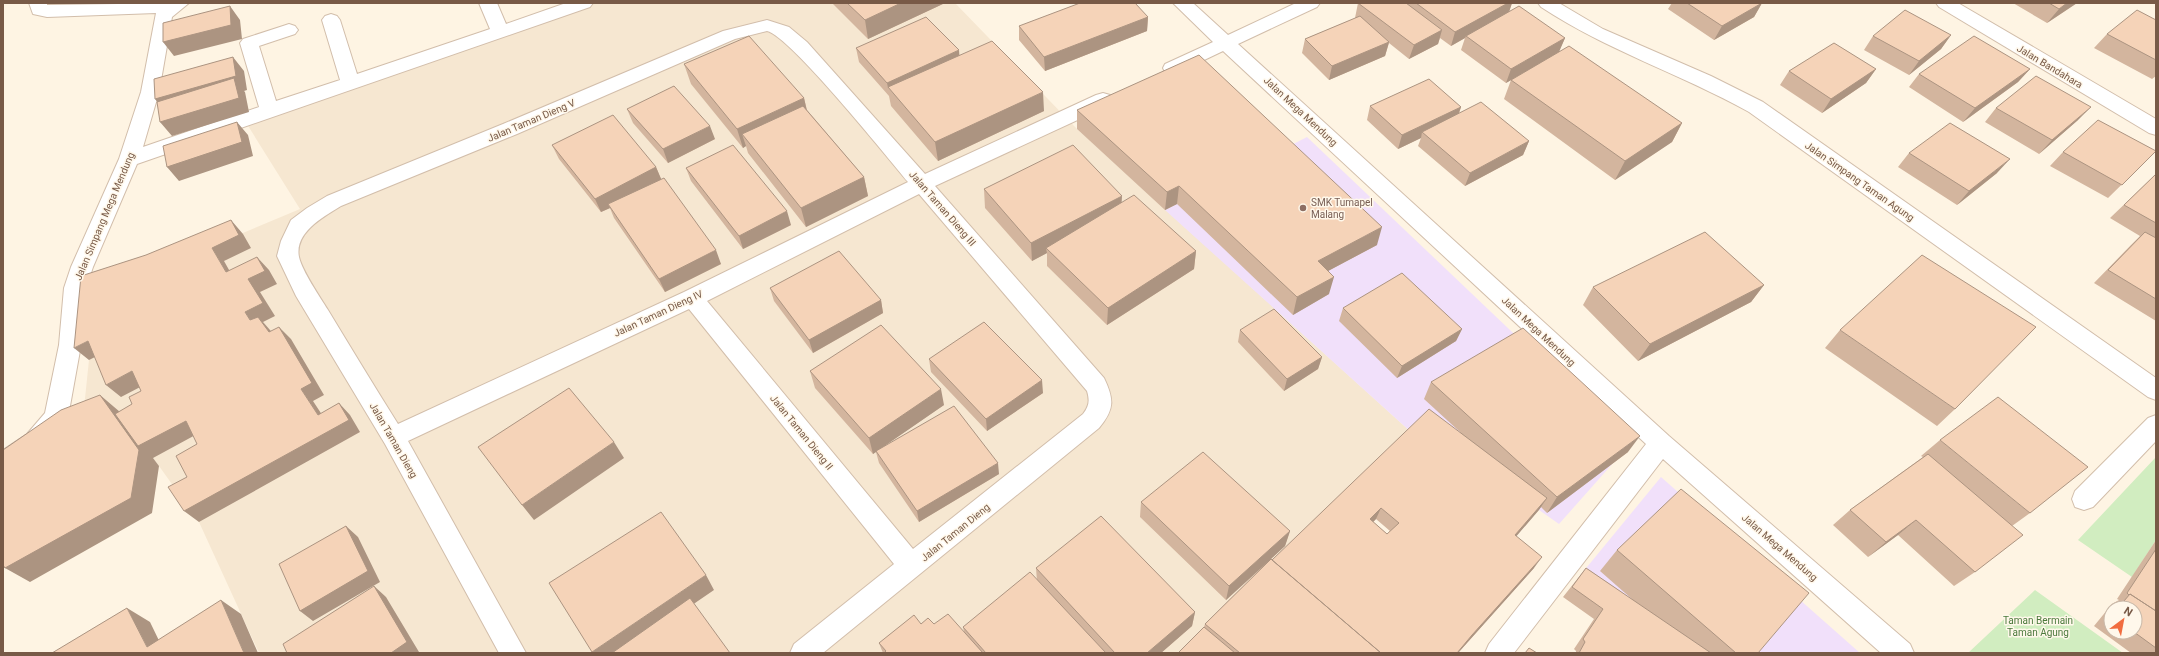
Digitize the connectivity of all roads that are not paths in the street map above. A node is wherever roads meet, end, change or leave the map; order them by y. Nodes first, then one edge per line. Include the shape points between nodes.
1 (38, 3) edge
2 (488, 3) edge
3 (584, 3) edge
4 (1182, 3) edge
5 (1311, 3) edge
6 (1547, 3) edge
7 (1945, 3) edge
8 (176, 5) edge
9 (83, 7) edge
10 (331, 20) dead end
11 (769, 24) joint
12 (290, 30) dead end
13 (500, 32) junction
14 (1227, 42) junction
15 (1155, 76) edge
16 (350, 83) junction
17 (172, 86) edge
18 (150, 92) junction
19 (1119, 92) edge
20 (269, 110) junction
21 (2156, 128) edge
22 (129, 159) junction
23 (922, 184) junction
24 (298, 226) joint
25 (692, 298) junction
26 (2156, 390) edge
27 (1101, 405) joint
28 (2156, 425) edge
29 (393, 437) junction
30 (1661, 443) junction
31 (3, 463) edge
32 (2084, 499) dead end
33 (912, 566) junction
34 (513, 653) edge
35 (803, 653) edge
36 (1498, 653) edge
37 (1901, 653) edge

1 - 9 street via 39,10
2 - 13 street
3 - 13 street
4 - 14 street, Jalan Mega Mendung
5 - 14 street
6 - 26 street, Jalan Simpang Taman Agung via 1564,16 1594,32 1707,81 1756,107
7 - 21 street, Jalan Bandahara
8 - 9 street
8 - 18 street, Jalan Simpang Mega Mendung via 165,12 163,17
10 - 16 street
11 - 23 street, Jalan Taman Dieng III via 782,29 812,58
11 - 24 street, Jalan Taman Dieng V via 754,25 729,35 334,201 314,212
12 - 20 street via 249,43 246,65
13 - 16 street
14 - 15 street
14 - 30 street, Jalan Mega Mendung
16 - 20 street
17 - 18 street
18 - 22 street, Jalan Simpang Mega Mendung
19 - 23 street, Jalan Taman Dieng IV
20 - 22 street
22 - 31 street, Jalan Simpang Mega Mendung via 75,288 70,345 56,417 35,441
23 - 25 street, Jalan Taman Dieng IV
23 - 27 street, Jalan Taman Dieng III via 1096,385 1101,394
24 - 29 street, Jalan Taman Dieng via 288,256 304,290
25 - 29 street, Jalan Taman Dieng IV
25 - 33 street, Jalan Taman Dieng II
27 - 33 street, Jalan Taman Dieng via 1099,412 1091,421
28 - 32 street
29 - 34 street, Jalan Taman Dieng
30 - 36 street
30 - 37 street, Jalan Mega Mendung
33 - 35 street, Jalan Taman Dieng

